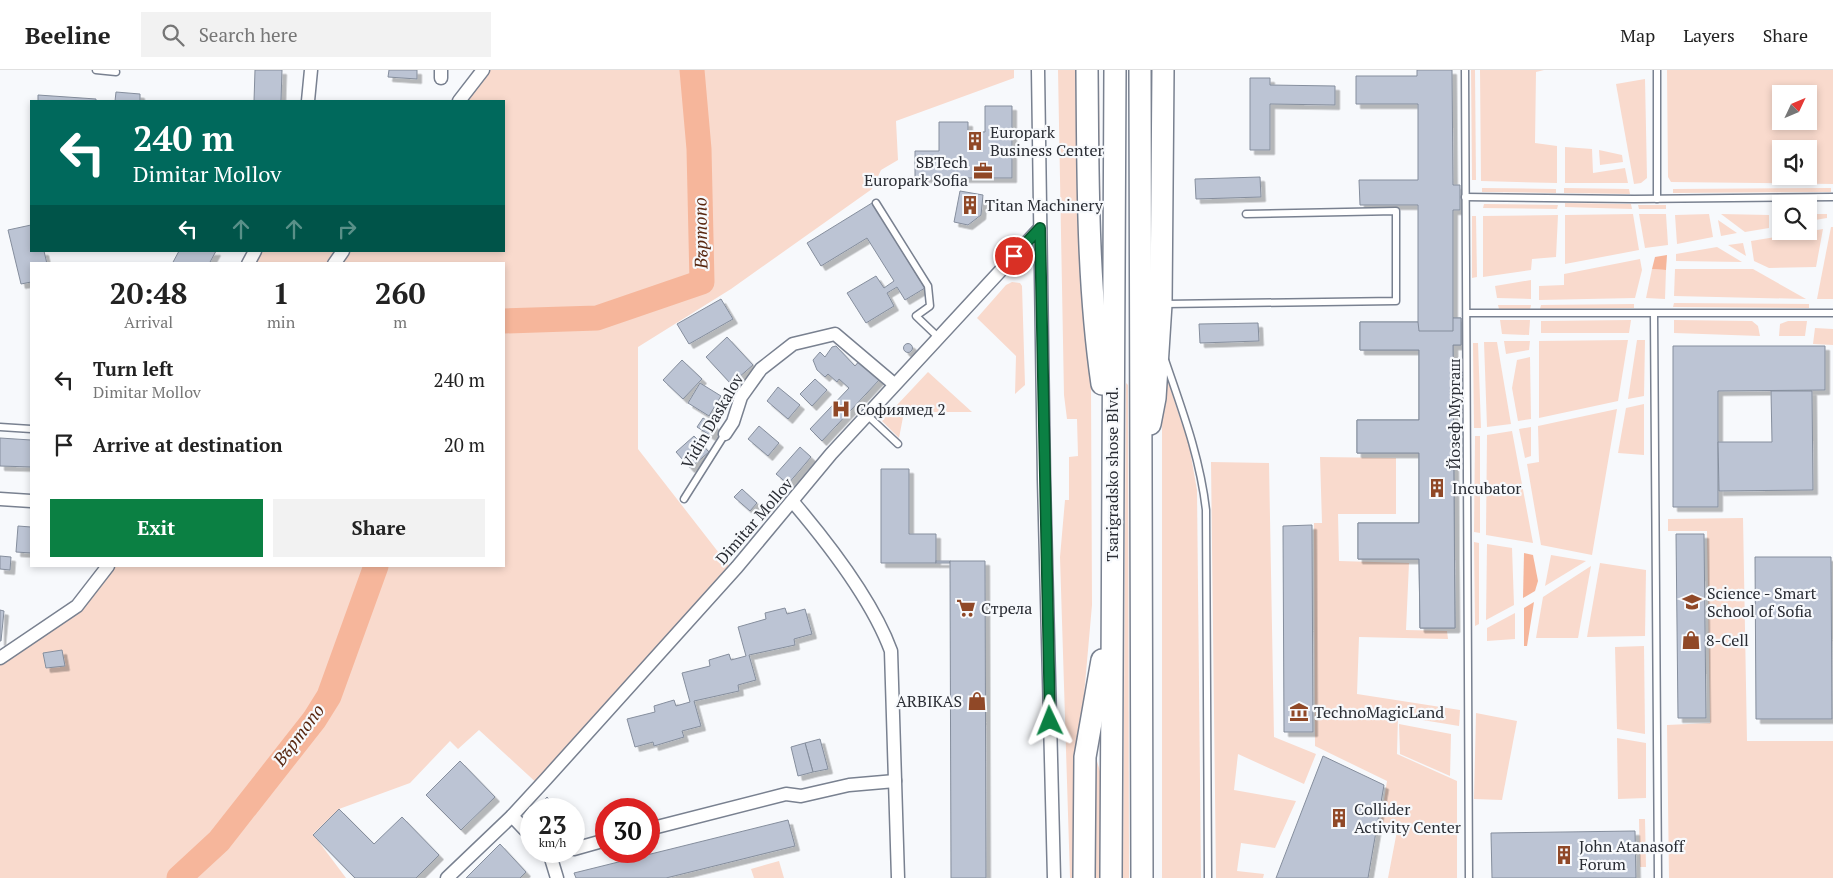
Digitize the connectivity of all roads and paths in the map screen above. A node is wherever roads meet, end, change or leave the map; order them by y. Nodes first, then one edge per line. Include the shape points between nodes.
1 (96, 70) edge
2 (311, 70) edge
3 (483, 70) edge
4 (1038, 70) edge
5 (1087, 70) edge
6 (1115, 70) edge
7 (1140, 70) edge
8 (1163, 70) edge
9 (1465, 70) edge
10 (1658, 70) edge
11 (116, 72) dead end
12 (308, 100) edge
13 (460, 100) edge
14 (1465, 197) junction
15 (1833, 197) edge
16 (1657, 199) junction
17 (876, 203) dead end
18 (1246, 214) dead end
19 (1040, 228) junction
20 (343, 252) edge
21 (336, 262) edge
22 (1161, 304) junction
23 (1467, 313) junction
24 (1654, 314) junction
25 (1833, 314) edge
26 (938, 337) junction
27 (1158, 339) junction
28 (894, 384) junction
29 (867, 415) junction
30 (0, 427) edge
31 (30, 429) edge
32 (725, 434) joint
33 (898, 444) dead end
34 (1112, 453) junction
35 (1140, 468) junction
36 (0, 499) edge
37 (684, 499) dead end
38 (30, 501) edge
39 (793, 502) junction
40 (107, 567) edge
41 (1112, 601) junction
42 (0, 658) edge
43 (895, 781) junction
44 (512, 816) junction
45 (520, 824) edge
46 (660, 826) edge
47 (552, 863) edge
48 (447, 878) edge
49 (557, 878) edge
50 (898, 878) edge
51 (1054, 878) edge
52 (1084, 878) edge
53 (1111, 878) edge
54 (1142, 878) edge
55 (1208, 878) edge
56 (1469, 878) edge
57 (1658, 878) edge

1 - 11 lane
2 - 12 street
3 - 13 street
4 - 19 street
5 - 34 highway via 1089,213 1096,340
6 - 34 highway, Tsarigradsko shose Blvd.
7 - 35 highway, Tsarigradsko shose Blvd.
8 - 22 highway
9 - 14 lane, Йозеф Мургаш
10 - 16 lane
14 - 16 lane
14 - 23 lane, Йозеф Мургаш
15 - 16 lane
17 - 26 lane via 928,286 930,306 916,316
18 - 22 lane via 1396,211 1396,301
19 - 26 street, Dimitar Mollov
19 - 51 street
20 - 21 street
22 - 27 highway
23 - 24 lane
23 - 56 lane, Йозеф Мургаш
24 - 25 lane
24 - 57 lane
26 - 28 street, Dimitar Mollov
27 - 35 highway via 1155,398
27 - 55 lane via 1200,467 1206,510
28 - 29 street, Dimitar Mollov
28 - 32 street, Vidin Daskalov via 836,334 792,344 761,369 741,397 733,422
29 - 33 lane
29 - 39 street, Dimitar Mollov
30 - 31 lane
32 - 37 lane, Vidin Daskalov
34 - 41 highway, Tsarigradsko shose Blvd.
35 - 54 highway, Tsarigradsko shose Blvd.
36 - 38 street
39 - 43 street via 821,535 883,628 891,651
39 - 44 street, Dimitar Mollov
40 - 42 street via 77,606
41 - 52 highway via 1085,757
41 - 53 highway, Tsarigradsko shose Blvd.
43 - 46 street via 850,784 801,796 786,794
43 - 50 street
44 - 45 street
44 - 48 street, Dimitar Mollov
47 - 49 street

